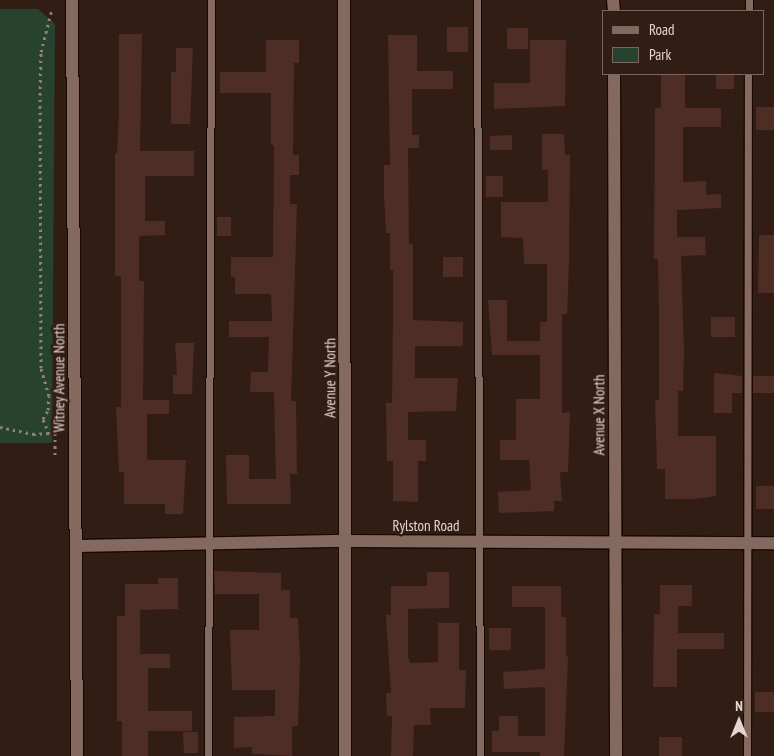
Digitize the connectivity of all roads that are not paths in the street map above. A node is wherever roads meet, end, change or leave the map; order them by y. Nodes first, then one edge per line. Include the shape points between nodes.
1 (72, 0) edge
2 (211, 0) edge
3 (344, 0) edge
4 (477, 0) edge
5 (614, 75) edge
6 (748, 75) edge
7 (346, 542) junction
8 (481, 542) junction
9 (616, 542) junction
10 (208, 543) junction
11 (749, 543) junction
12 (774, 543) edge
13 (77, 546) junction
14 (77, 756) edge
15 (208, 756) edge
16 (345, 756) edge
17 (480, 756) edge
18 (616, 756) edge
19 (747, 756) edge

1 - 13 street, Witney Avenue North
2 - 10 lane
3 - 7 street, Avenue Y North
4 - 8 lane
5 - 9 street, Avenue X North
6 - 11 lane
7 - 8 street, Rylston Road
7 - 10 street, Rylston Road
7 - 16 street, Avenue Y North
8 - 9 street, Rylston Road
8 - 17 lane
9 - 11 street, Rylston Road
9 - 18 street, Avenue X North
10 - 13 street, Rylston Road
10 - 15 lane
11 - 12 street, Rylston Road
11 - 19 lane
13 - 14 street, Witney Avenue North

